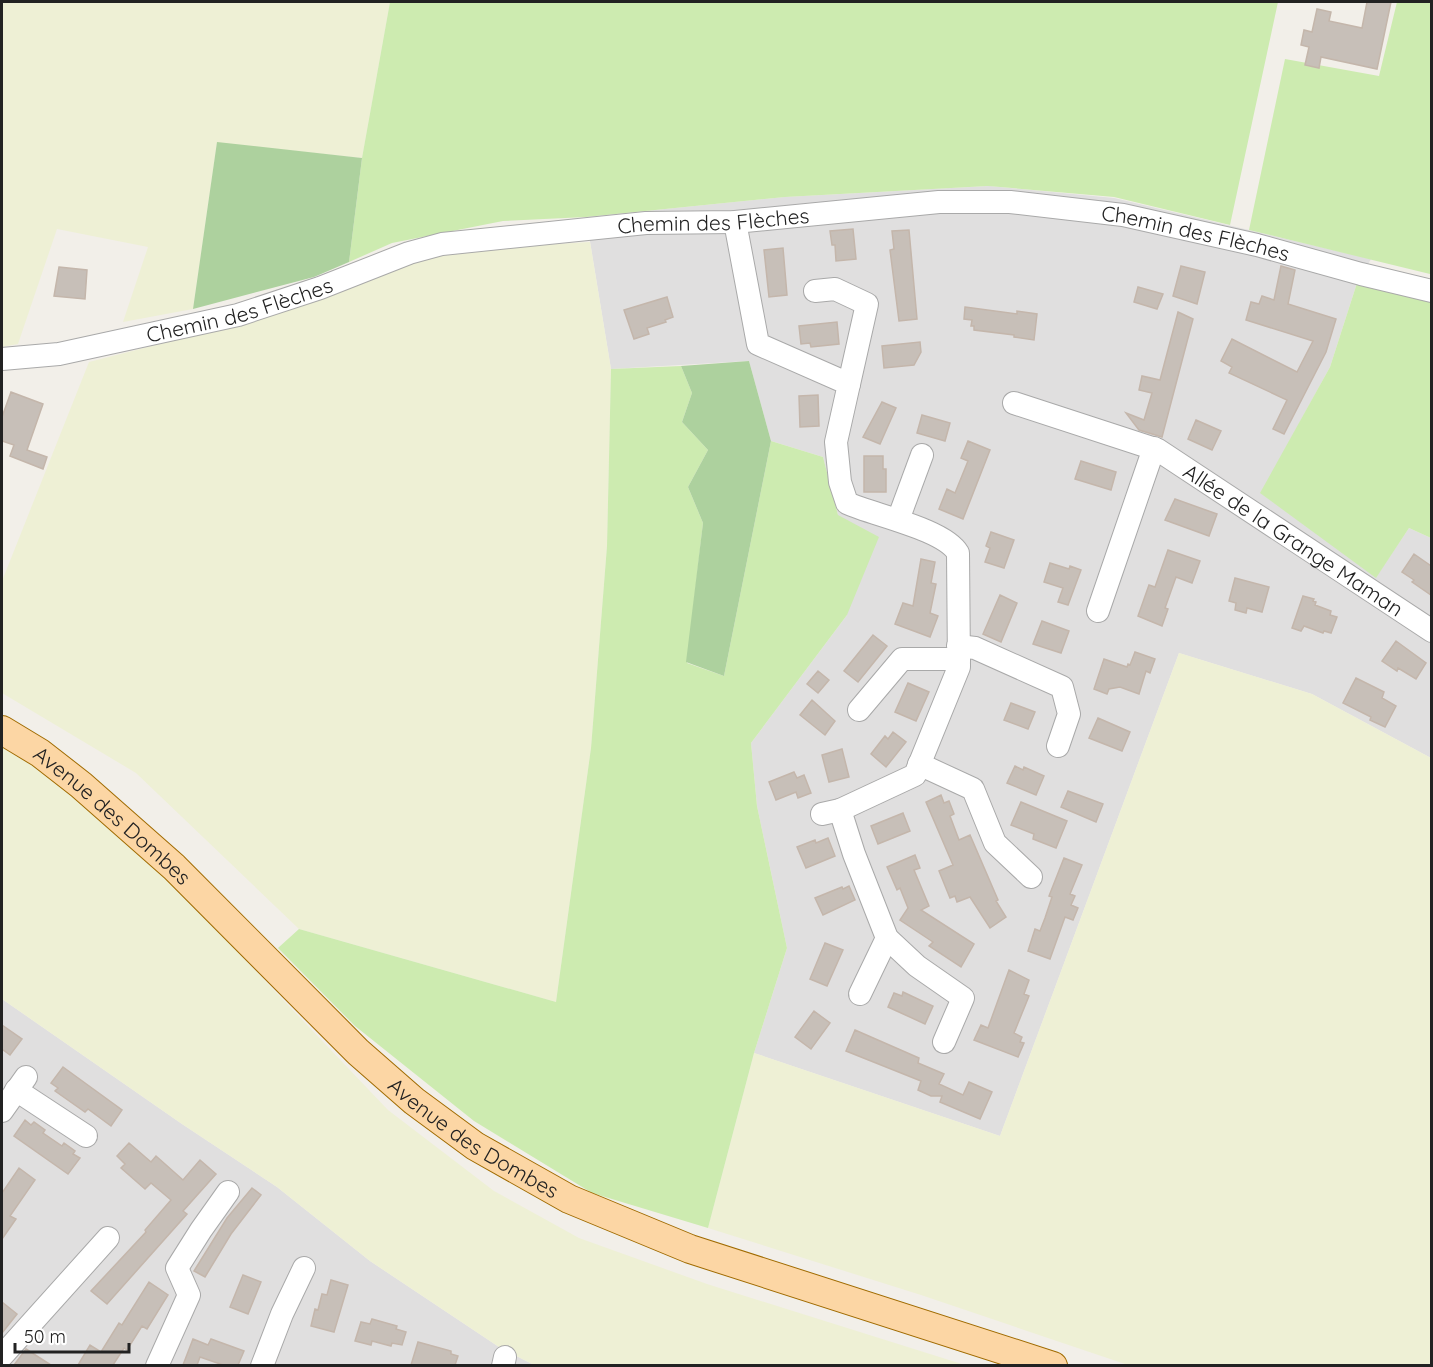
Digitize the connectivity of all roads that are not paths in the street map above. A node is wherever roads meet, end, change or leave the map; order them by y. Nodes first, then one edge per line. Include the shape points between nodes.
1 (735, 222) junction
2 (815, 291) dead end
3 (1431, 291) edge
4 (2, 359) edge
5 (849, 384) junction
6 (1014, 403) dead end
7 (1154, 448) junction
8 (922, 455) dead end
9 (898, 520) junction
10 (1098, 611) dead end
11 (1431, 631) edge
12 (958, 652) junction
13 (859, 710) dead end
14 (2, 730) edge
15 (1058, 746) dead end
16 (919, 764) junction
17 (1031, 877) dead end
18 (887, 938) junction
19 (860, 994) dead end
20 (944, 1042) dead end
21 (2, 1111) edge
22 (86, 1136) dead end
23 (228, 1192) dead end
24 (108, 1238) dead end
25 (304, 1268) dead end
26 (2, 1356) edge
27 (157, 1365) edge
28 (262, 1365) edge
29 (1053, 1365) edge

1 - 3 street, Chemin des Flèches via 939,202 1010,202 1123,215
1 - 4 street, Chemin des Flèches via 646,223 442,244 238,315 59,354
1 - 5 street via 758,344
2 - 5 street via 835,289 867,304
5 - 9 street via 836,442 840,482 847,502
6 - 7 street, Allée de la Grange Maman
7 - 10 street
7 - 11 street, Allée de la Grange Maman
8 - 9 street
9 - 12 street via 949,542 958,553
12 - 13 street via 902,659
12 - 15 street via 975,648 1062,687 1069,714
12 - 16 street via 959,667
14 - 29 main road, Avenue des Dombes via 40,753 98,800 174,867 358,1052 414,1101 475,1146 568,1199 690,1249
16 - 17 street via 973,789 995,843
16 - 18 street via 915,775 831,812 854,854
18 - 19 street
18 - 20 street via 917,966 963,998
21 - 22 street via 21,1083
23 - 27 street via 177,1268 189,1295
24 - 26 street
25 - 28 street

